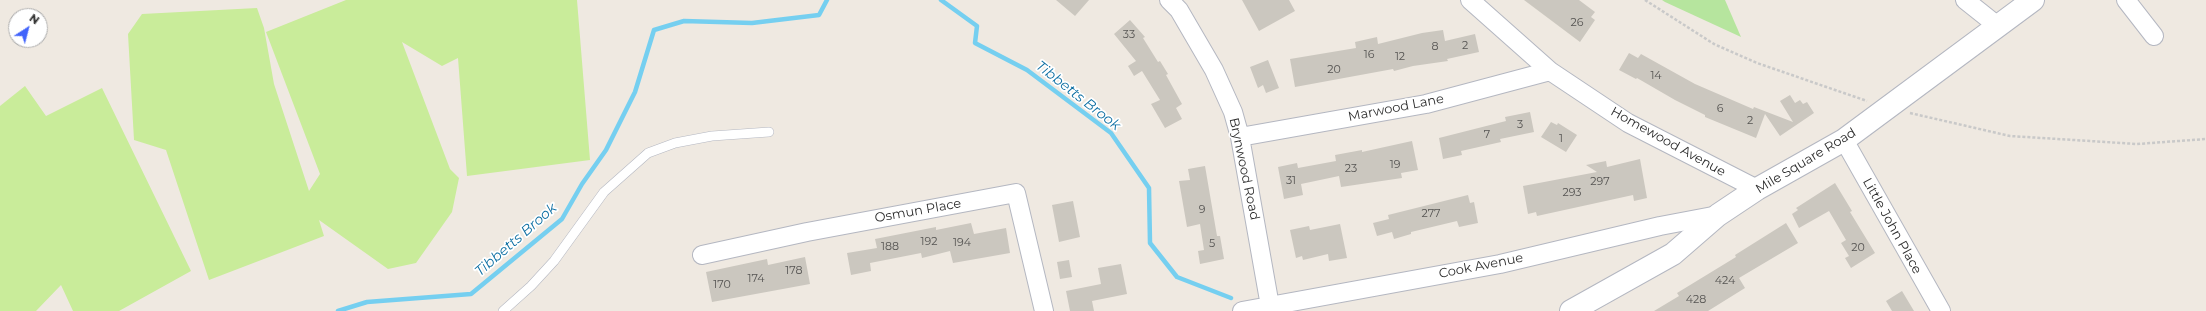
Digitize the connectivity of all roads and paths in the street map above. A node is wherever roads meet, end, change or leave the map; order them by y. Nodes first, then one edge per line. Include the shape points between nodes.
1 (1169, 0) edge
2 (1470, 0) edge
3 (1965, 0) edge
4 (2033, 0) edge
5 (2126, 0) edge
6 (1998, 27) junction
7 (2154, 36) dead end
8 (1550, 71) junction
9 (769, 132) dead end
10 (1240, 137) junction
11 (1844, 140) junction
12 (1757, 189) junction
13 (1718, 215) junction
14 (702, 255) dead end
15 (1270, 306) junction
16 (503, 311) edge
17 (1044, 311) edge
18 (1242, 311) edge
19 (1571, 311) edge
20 (1941, 311) edge

1 - 10 street, Brynwood Road via 1179,10 1214,70 1233,112
2 - 8 street, Homewood Avenue
3 - 6 street
4 - 6 street, Mile Square Road
5 - 7 street
6 - 11 street, Mile Square Road
8 - 10 street, Marwood Lane via 1426,104
8 - 12 street, Homewood Avenue via 1628,123
9 - 16 lane via 712,136 675,143 648,152 604,192 554,261
10 - 15 street, Brynwood Road
11 - 12 street, Mile Square Road
11 - 20 street, Little John Place
12 - 13 street, Mile Square Road
13 - 15 street, Cook Avenue via 1500,264
13 - 19 street, Mile Square Road via 1673,254
14 - 17 street, Osmun Place via 807,232 1016,193
15 - 18 street, Cook Avenue

